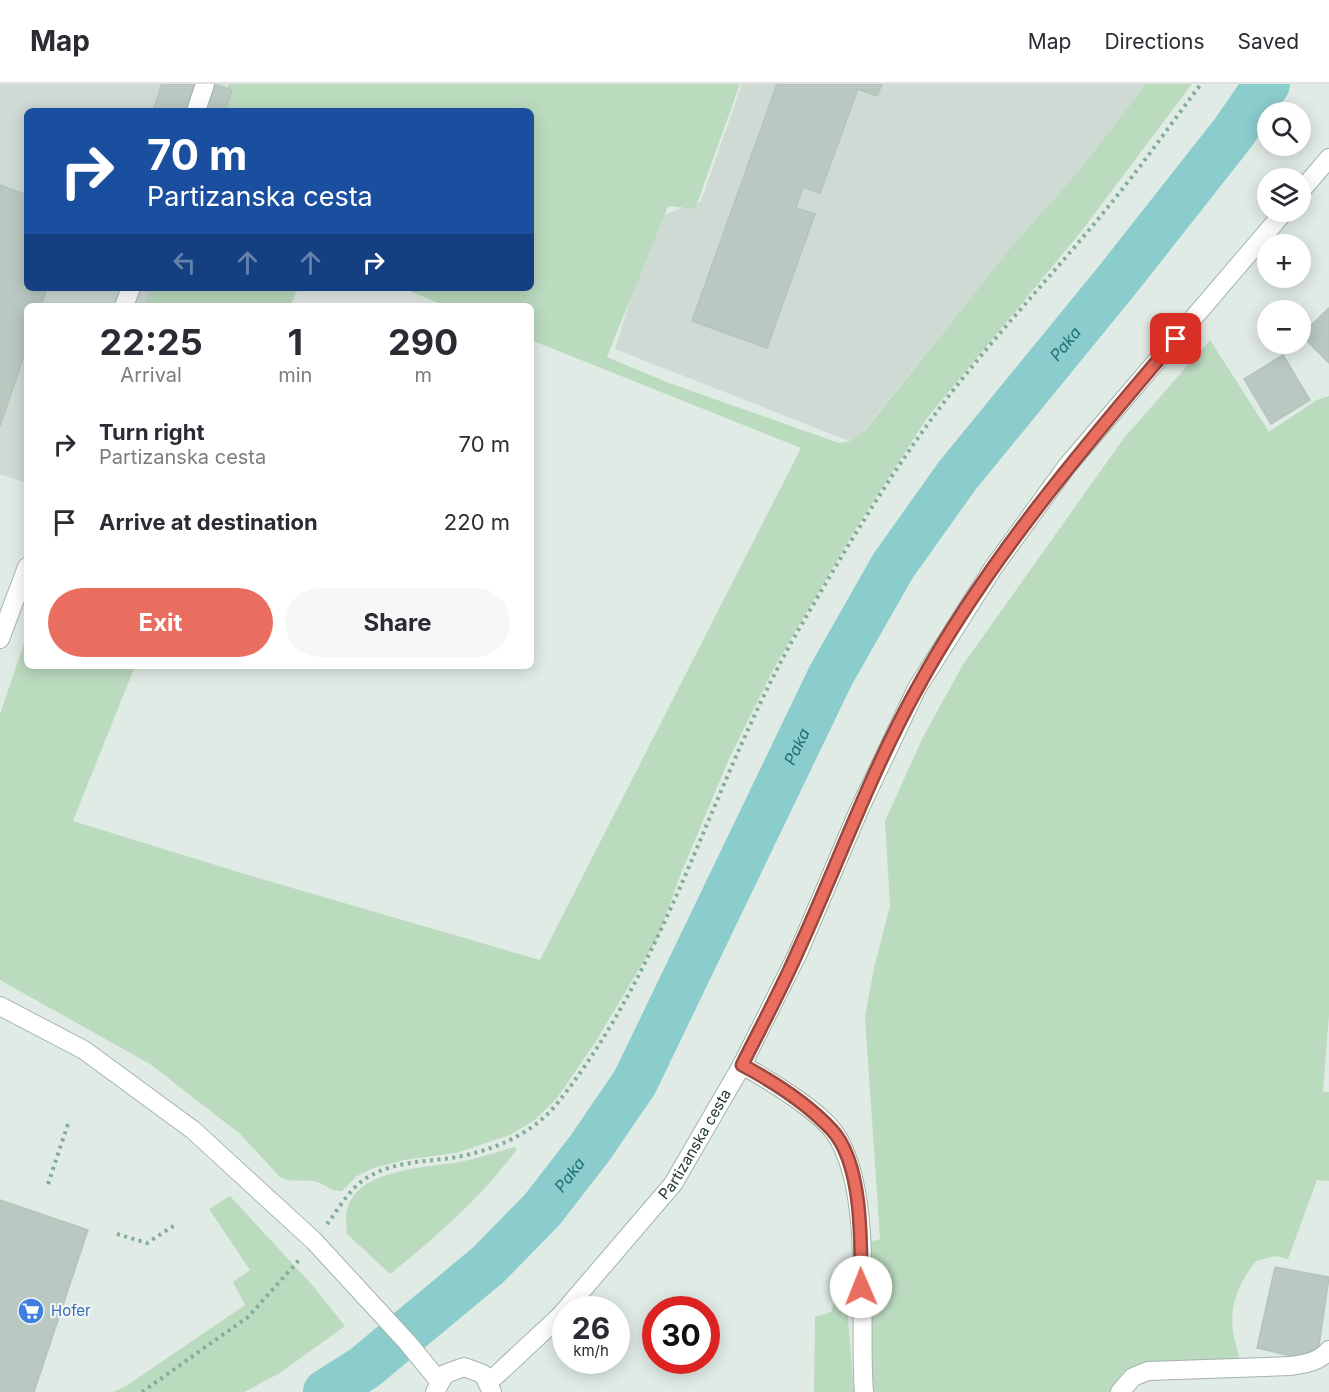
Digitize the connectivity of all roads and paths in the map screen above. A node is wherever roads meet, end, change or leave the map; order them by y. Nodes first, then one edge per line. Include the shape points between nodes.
1 (205, 84) edge
2 (1202, 84) edge
3 (197, 108) edge
4 (1329, 158) edge
5 (1311, 179) edge
6 (1275, 222) edge
7 (24, 575) edge
8 (0, 639) edge
9 (0, 1006) edge
10 (742, 1065) junction
11 (69, 1121) dead end
12 (48, 1184) dead end
13 (339, 1209) dead end
14 (175, 1225) dead end
15 (117, 1234) dead end
16 (299, 1260) dead end
17 (1329, 1350) edge
18 (437, 1387) edge
19 (491, 1387) edge
20 (142, 1392) edge
21 (864, 1392) edge
22 (1120, 1392) edge

1 - 3 main road
2 - 13 path via 1117,197 947,398 868,514 798,631 764,697 672,908 630,991 558,1103 528,1131 493,1147 378,1172 354,1187
4 - 5 main road
6 - 10 main road, Partizanska cesta via 1067,466 987,578 917,688 798,953
7 - 8 main road
9 - 18 main road via 84,1050 193,1130 314,1241 418,1355
10 - 19 main road, Partizanska cesta via 673,1184 560,1316
10 - 21 main road via 776,1083 833,1131 851,1166 861,1263
11 - 12 path
14 - 15 path via 147,1243
16 - 20 path via 248,1317
17 - 22 main road via 1310,1363 1290,1366 1148,1371 1133,1377
18 - 19 main road via 454,1369 464,1367 483,1374

